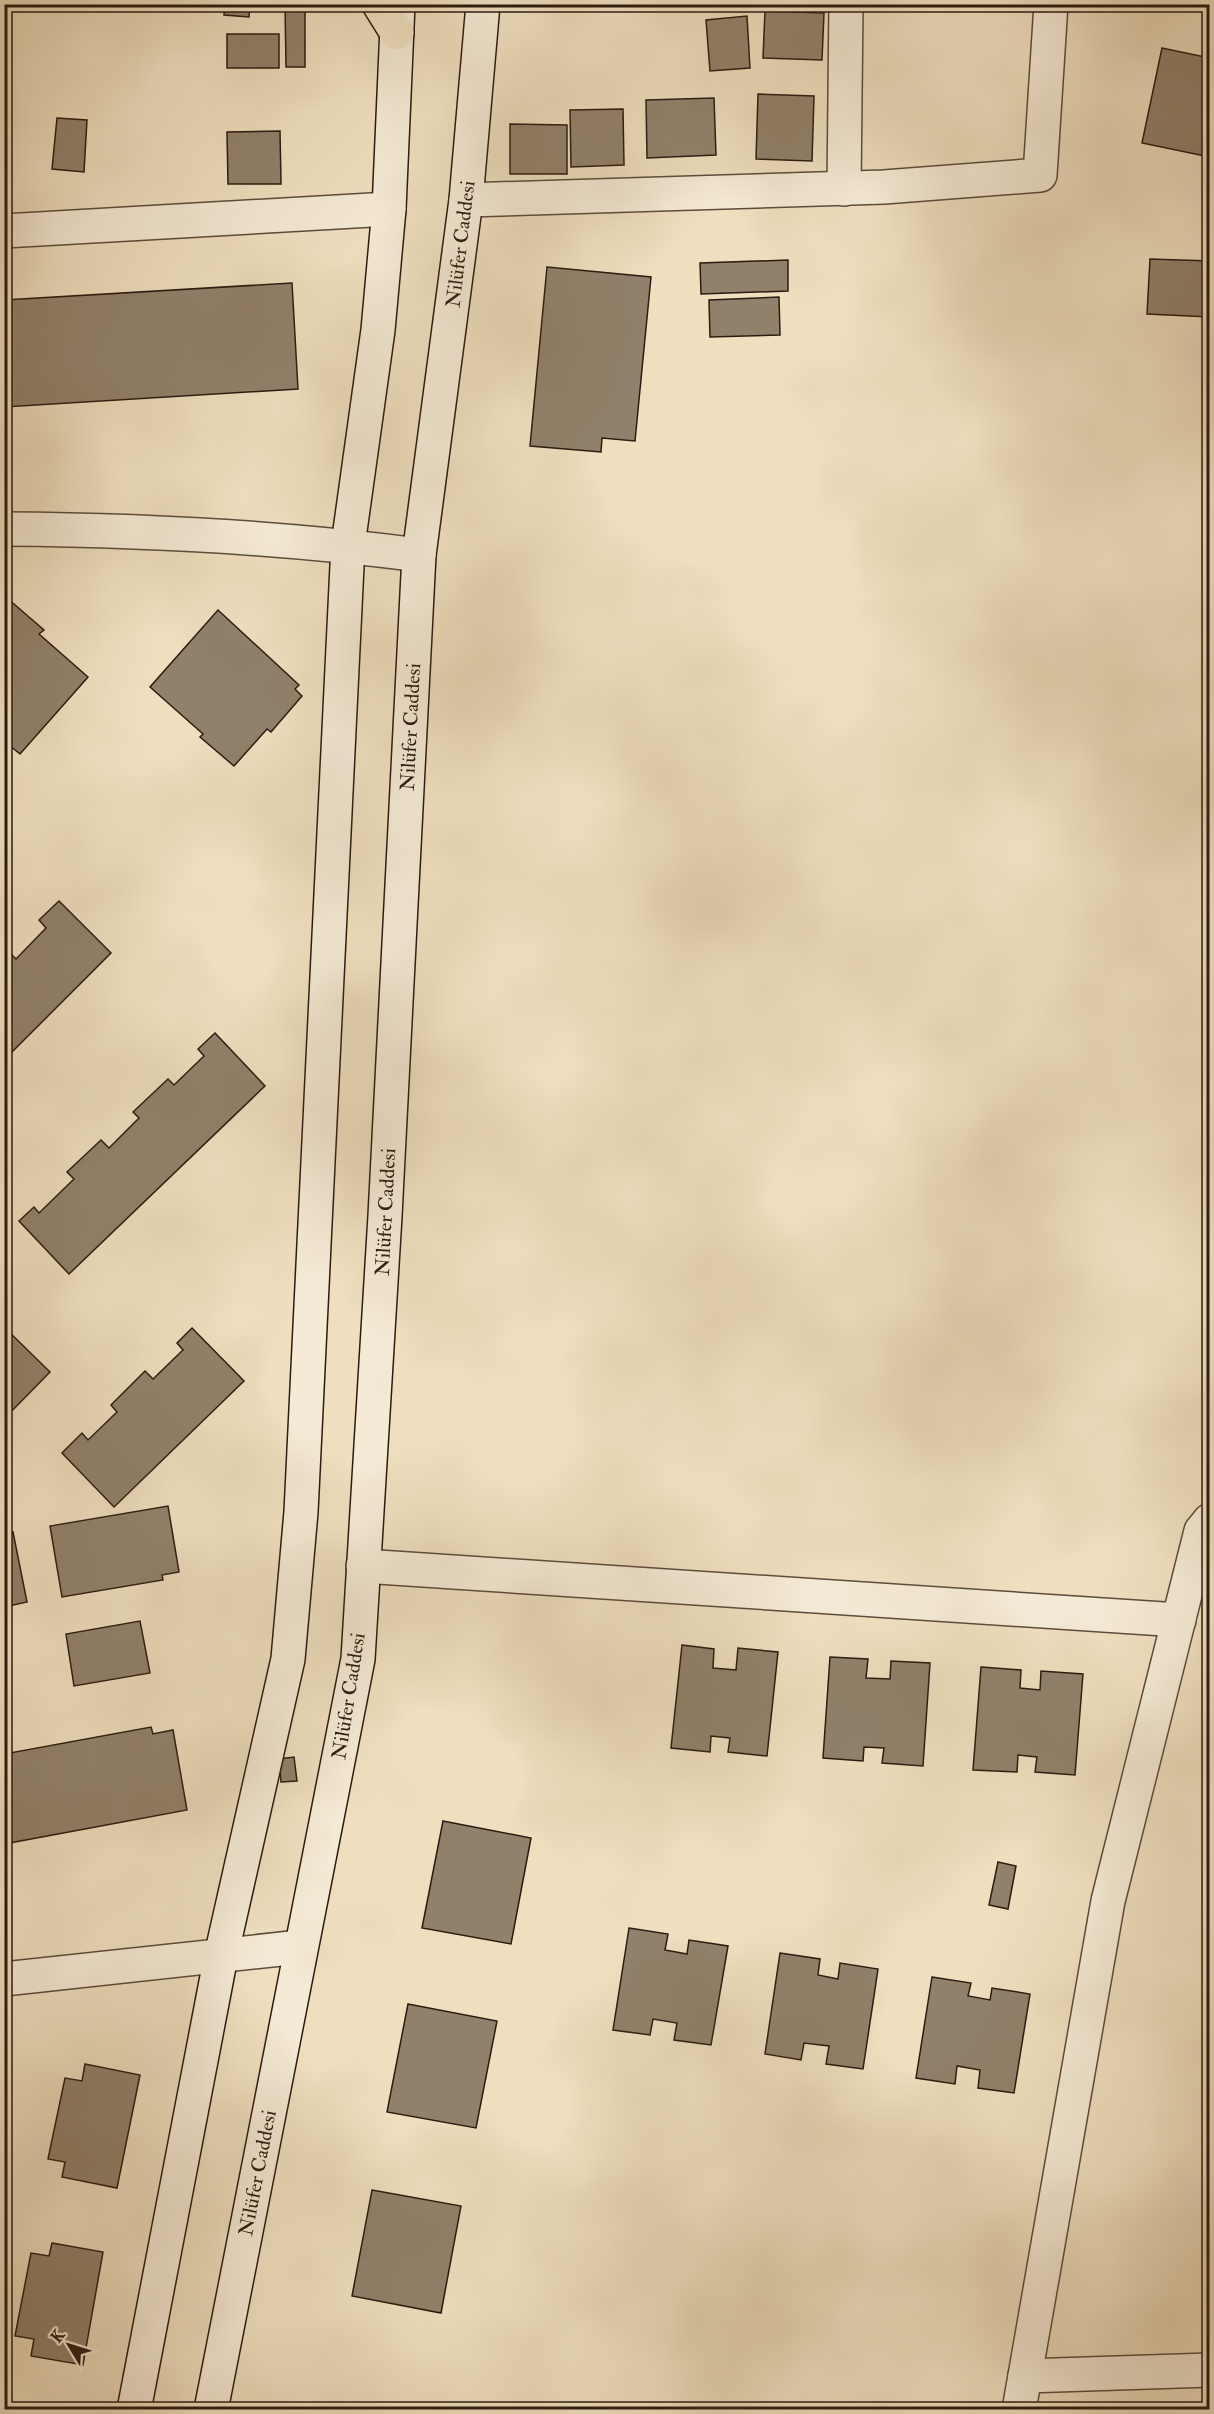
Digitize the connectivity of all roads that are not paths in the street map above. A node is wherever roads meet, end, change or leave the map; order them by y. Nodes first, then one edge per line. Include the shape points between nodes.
1 (379, 4) edge
2 (503, 4) edge
3 (846, 4) edge
4 (1051, 4) edge
5 (398, 19) edge
6 (481, 19) edge
7 (843, 189) junction
8 (466, 200) junction
9 (389, 209) junction
10 (4, 231) edge
11 (4, 529) edge
12 (348, 546) junction
13 (419, 555) junction
14 (1209, 1520) edge
15 (363, 1566) junction
16 (1179, 1620) junction
17 (300, 1947) junction
18 (221, 1956) junction
19 (4, 1979) edge
20 (1209, 2370) edge
21 (1025, 2376) junction
22 (134, 2409) edge
23 (211, 2409) edge
24 (1019, 2409) edge

1 - 5 main road
2 - 6 street
3 - 7 street
4 - 7 street via 1040,176
5 - 9 street
6 - 8 street, Nilüfer Caddesi
7 - 8 street
8 - 13 street, Nilüfer Caddesi
9 - 10 street
9 - 12 street via 378,330
11 - 12 street via 123,530
12 - 13 street
12 - 18 street via 301,1512 288,1659
13 - 15 street, Nilüfer Caddesi
14 - 16 street via 1201,1531
15 - 16 street
15 - 17 street, Nilüfer Caddesi via 358,1659
16 - 21 street via 1108,1901
17 - 18 street
17 - 23 street, Nilüfer Caddesi
18 - 19 street
18 - 22 street
20 - 21 street
21 - 24 street

